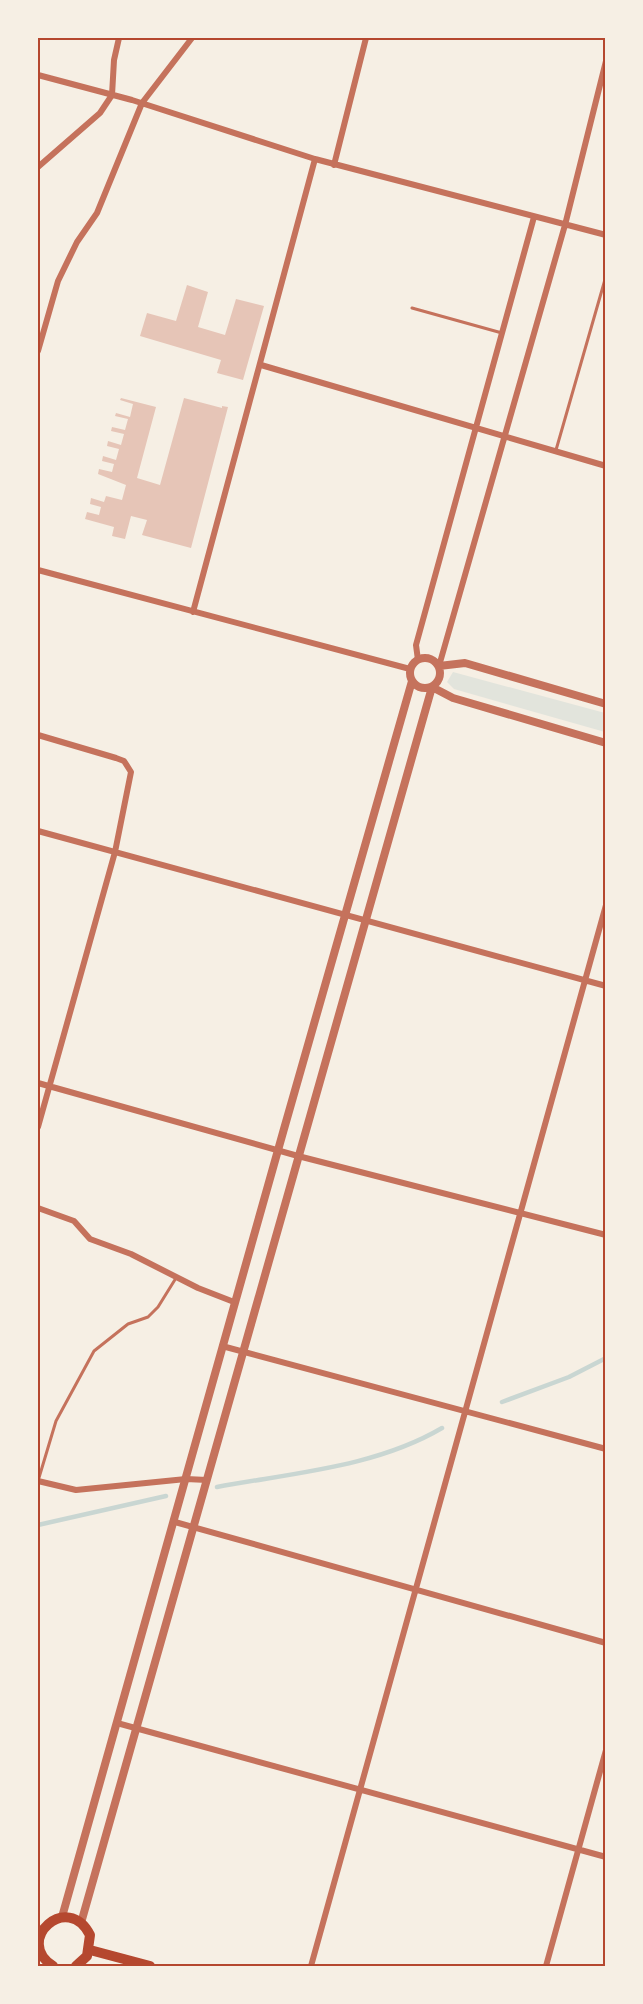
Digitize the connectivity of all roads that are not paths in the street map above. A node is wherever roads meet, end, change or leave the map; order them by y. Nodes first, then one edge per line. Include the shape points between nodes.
1 (120, 38) edge
2 (192, 38) edge
3 (366, 38) edge
4 (606, 61) edge
5 (38, 75) edge
6 (112, 95) junction
7 (142, 103) junction
8 (315, 159) junction
9 (334, 165) junction
10 (38, 167) edge
11 (534, 216) junction
12 (565, 225) junction
13 (606, 235) edge
14 (606, 276) edge
15 (412, 308) dead end
16 (502, 333) junction
17 (38, 351) edge
18 (261, 365) junction
19 (476, 428) junction
20 (503, 436) junction
21 (556, 451) junction
22 (606, 466) edge
23 (38, 570) edge
24 (193, 612) junction
25 (418, 660) junction
26 (439, 666) junction
27 (410, 669) junction
28 (412, 681) junction
29 (432, 687) junction
30 (606, 704) edge
31 (38, 735) edge
32 (606, 743) edge
33 (38, 831) edge
34 (115, 852) junction
35 (606, 905) edge
36 (343, 916) junction
37 (366, 922) junction
38 (584, 981) junction
39 (606, 987) edge
40 (38, 1083) edge
41 (51, 1087) junction
42 (38, 1127) edge
43 (277, 1149) junction
44 (298, 1156) junction
45 (38, 1208) edge
46 (520, 1213) junction
47 (606, 1235) edge
48 (177, 1276) junction
49 (234, 1302) junction
50 (222, 1346) junction
51 (242, 1352) junction
52 (465, 1413) junction
53 (606, 1449) edge
54 (186, 1479) junction
55 (207, 1480) junction
56 (38, 1481) edge
57 (175, 1522) junction
58 (195, 1527) junction
59 (414, 1589) junction
60 (606, 1643) edge
61 (117, 1723) junction
62 (137, 1729) junction
63 (606, 1750) edge
64 (360, 1790) junction
65 (578, 1849) junction
66 (606, 1857) edge
67 (62, 1917) junction
68 (81, 1923) junction
69 (39, 1936) edge
70 (90, 1950) junction
71 (42, 1961) edge
72 (53, 1966) edge
73 (77, 1966) edge
74 (150, 1966) edge
75 (311, 1966) edge
76 (546, 1966) edge

1 - 6 street
2 - 7 street
3 - 9 street
4 - 12 street
5 - 6 street
6 - 7 street
6 - 10 street via 100,113
7 - 8 street
7 - 17 street via 98,213 77,242 58,281
8 - 9 street
8 - 18 street
9 - 11 street
11 - 12 street
11 - 16 street
12 - 13 street
12 - 20 street
14 - 21 lane
15 - 16 lane
16 - 19 street
18 - 19 street
18 - 24 street
19 - 20 street
19 - 25 street via 416,645
20 - 21 street
20 - 26 street
21 - 22 street
23 - 24 street
24 - 27 street
25 - 26 street via 429,658
25 - 27 street
26 - 29 street via 440,678
26 - 30 street via 465,663
27 - 28 street
28 - 29 street via 421,688
28 - 36 street
29 - 32 street via 453,698
29 - 37 street
31 - 34 street via 124,761 131,772
33 - 34 street
34 - 36 street
34 - 41 street
35 - 38 street
36 - 37 street
36 - 43 street
37 - 38 street
37 - 44 street
38 - 39 street
38 - 46 street
40 - 41 street
41 - 42 street
41 - 43 street
43 - 44 street
43 - 49 street
44 - 46 street
44 - 51 street
45 - 48 street via 74,1221 90,1239
46 - 47 street
46 - 52 street
48 - 49 street
48 - 56 lane via 159,1307 148,1317 128,1324 94,1351 56,1421
49 - 50 street
50 - 51 street
50 - 54 street
51 - 52 street
51 - 55 street
52 - 53 street
52 - 59 street
54 - 55 street
54 - 56 street via 76,1490
54 - 57 street
55 - 58 street
57 - 58 street
57 - 61 street
58 - 59 street
58 - 62 street
59 - 60 street
59 - 64 street
61 - 62 street
61 - 67 street
62 - 64 street
62 - 68 street
63 - 65 street
64 - 65 street
64 - 75 street
65 - 66 street
65 - 76 street
67 - 68 main road
67 - 69 main road via 48,1924
68 - 70 main road via 90,1935
69 - 71 main road
70 - 73 main road
70 - 74 main road
71 - 72 main road

